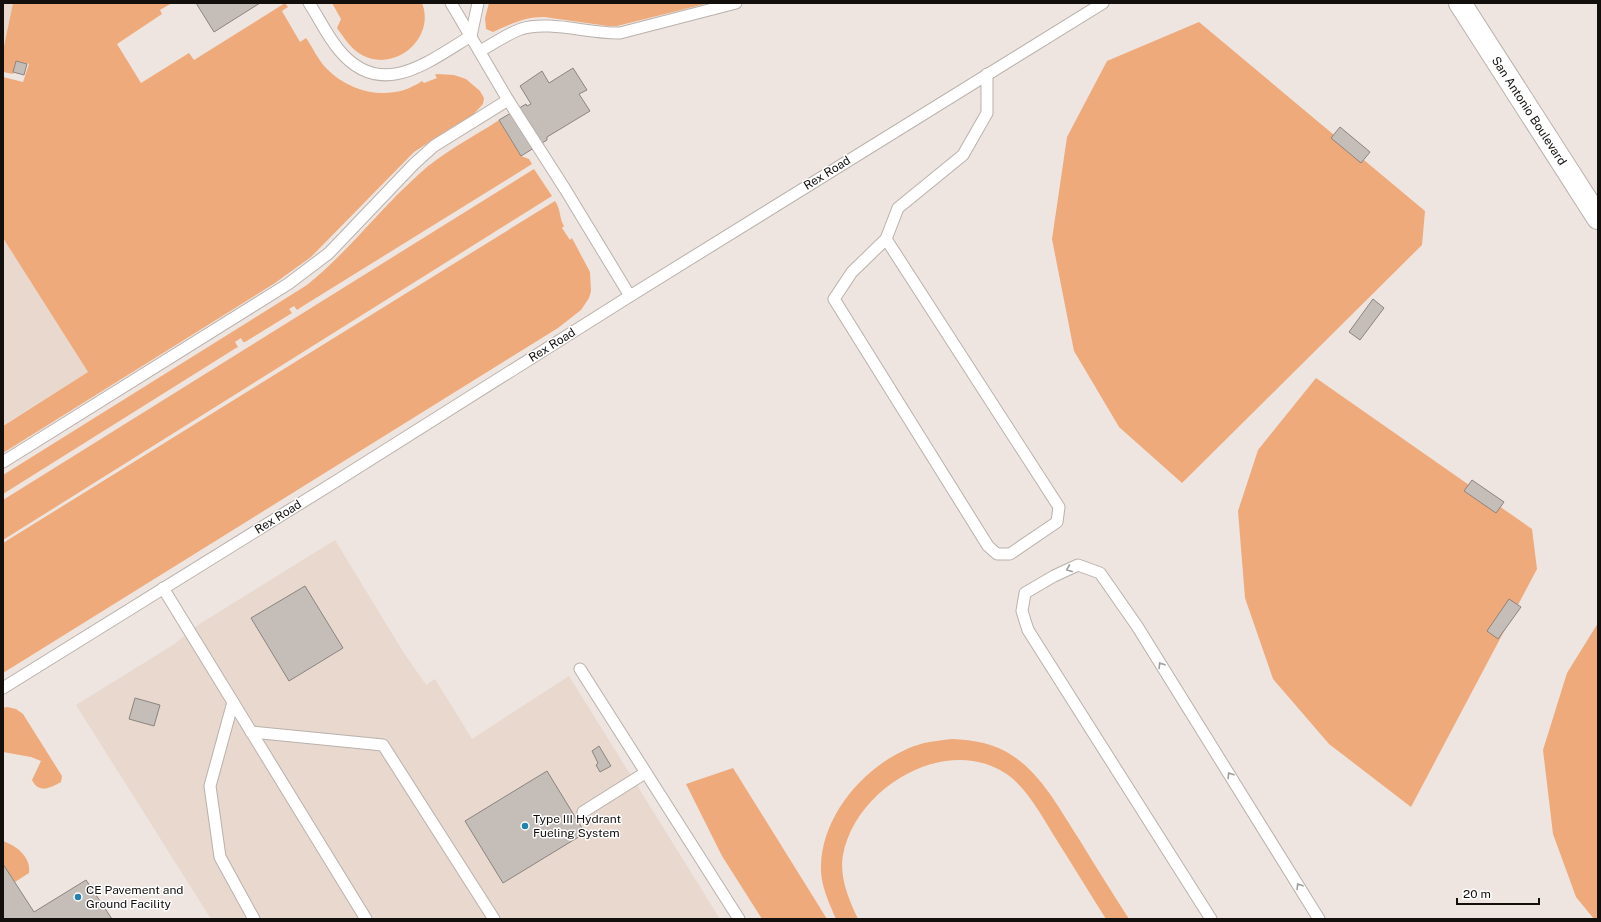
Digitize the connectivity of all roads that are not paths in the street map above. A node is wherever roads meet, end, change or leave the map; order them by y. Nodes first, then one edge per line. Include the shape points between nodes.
1 (309, 3) edge
2 (451, 3) edge
3 (478, 3) edge
4 (736, 3) edge
5 (1103, 3) edge
6 (1460, 3) edge
7 (471, 36) junction
8 (480, 51) junction
9 (987, 74) junction
10 (508, 100) junction
11 (1598, 218) edge
12 (886, 239) junction
13 (630, 296) junction
14 (3, 462) edge
15 (163, 588) junction
16 (580, 669) dead end
17 (3, 688) edge
18 (233, 702) junction
19 (252, 732) junction
20 (645, 773) junction
21 (583, 812) dead end
22 (254, 919) edge
23 (366, 919) edge
24 (494, 919) edge
25 (739, 919) edge
26 (1211, 919) edge
27 (1319, 919) edge

1 - 7 lane via 338,49 351,62 369,72 384,75 403,73 423,65
2 - 7 lane
3 - 7 lane
4 - 8 lane via 620,33 604,34 537,26 520,29
5 - 9 lane, Rex Road
6 - 11 street, San Antonio Boulevard
7 - 8 lane
8 - 10 lane
9 - 12 lane via 987,113 963,155 898,208
9 - 13 lane, Rex Road
10 - 13 lane
10 - 14 lane via 434,146 329,253 288,284
12 - 12 lane via 1059,507 1056,522 1010,554 997,554 988,546 834,299 852,272
13 - 15 lane, Rex Road
15 - 17 lane, Rex Road
15 - 18 lane
16 - 20 lane
18 - 19 lane
18 - 22 lane via 210,786 220,857
19 - 23 lane
19 - 24 lane via 382,746
20 - 21 lane
20 - 25 lane
27 -> 26 lane via 1137,626 1100,573 1078,566 1025,593 1022,611 1028,630

